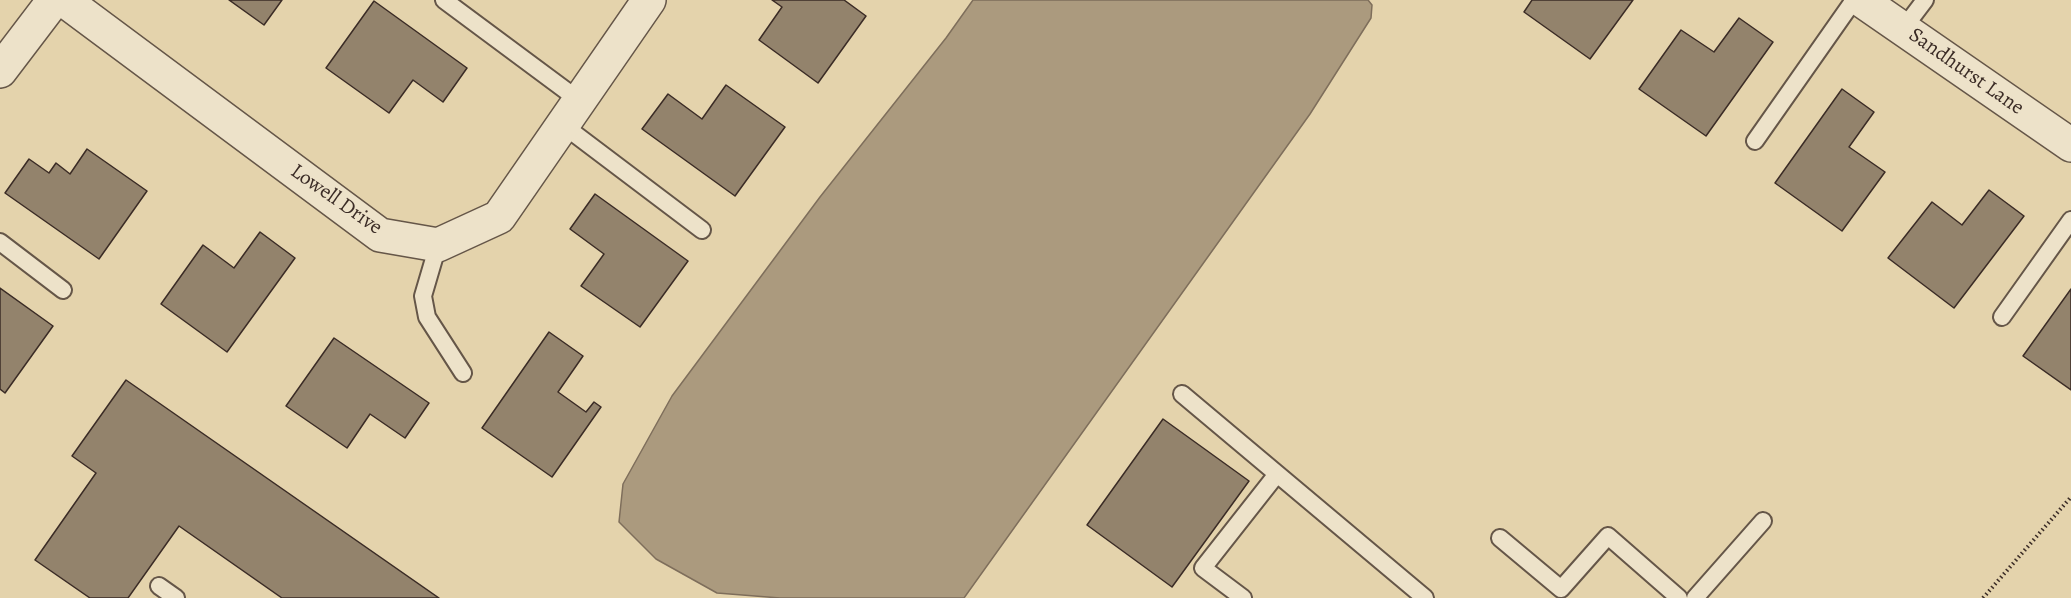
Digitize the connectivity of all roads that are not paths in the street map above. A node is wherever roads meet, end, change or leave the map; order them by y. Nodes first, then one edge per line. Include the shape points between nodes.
1 (444, 0) edge
2 (649, 0) edge
3 (1854, 0) edge
4 (1861, 0) edge
5 (1925, 0) edge
6 (48, 3) edge
7 (1904, 29) junction
8 (0, 72) edge
9 (571, 113) junction
10 (1755, 141) dead end
11 (2071, 145) edge
12 (2071, 220) edge
13 (702, 230) dead end
14 (0, 242) edge
15 (438, 245) junction
16 (63, 290) dead end
17 (2002, 317) dead end
18 (463, 373) dead end
19 (1182, 394) dead end
20 (1277, 474) junction
21 (1763, 521) dead end
22 (1500, 538) dead end
23 (159, 586) dead end
24 (1557, 593) edge
25 (176, 598) edge
26 (1243, 598) edge
27 (1425, 598) edge
28 (1679, 598) edge
29 (1695, 598) edge

1 - 9 lane
2 - 9 street
3 - 10 lane
4 - 7 street, Sandhurst Lane
5 - 7 lane
6 - 8 street
6 - 15 street, Lowell Drive via 380,235
7 - 11 street, Sandhurst Lane
9 - 13 lane
9 - 15 street via 500,217
12 - 17 lane
14 - 16 lane
15 - 18 lane via 423,296 427,317
19 - 20 lane
20 - 26 lane via 1203,568
20 - 27 lane
21 - 29 lane
22 - 24 lane
23 - 25 lane
24 - 28 lane via 1608,536

